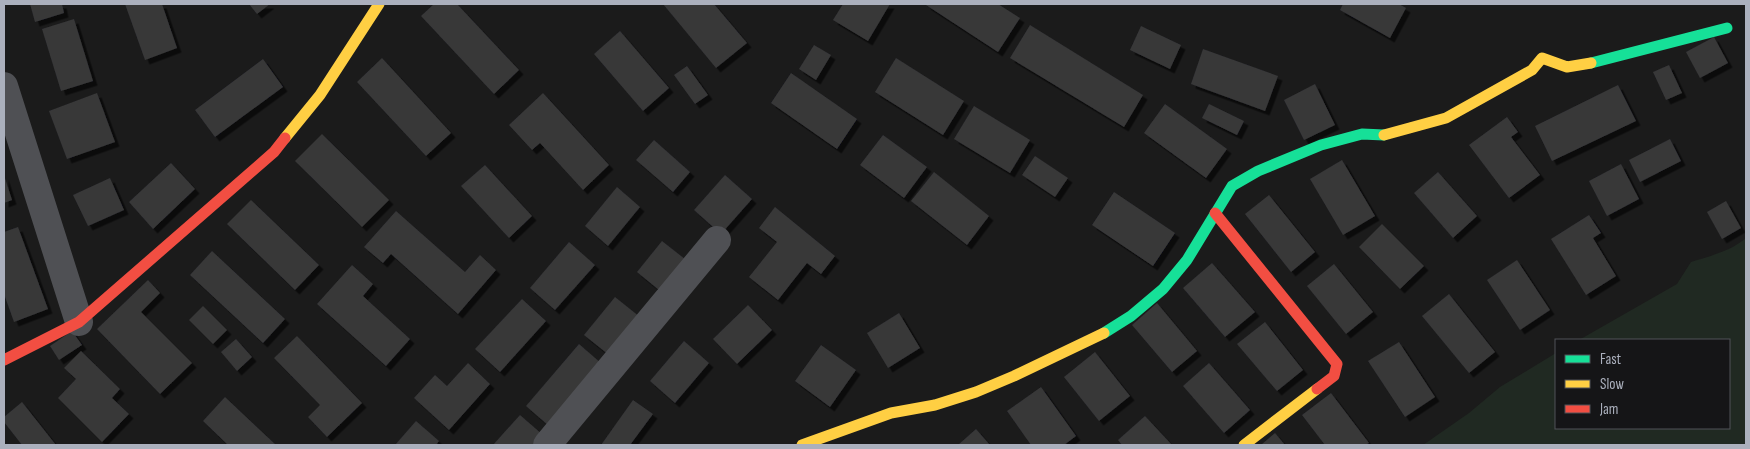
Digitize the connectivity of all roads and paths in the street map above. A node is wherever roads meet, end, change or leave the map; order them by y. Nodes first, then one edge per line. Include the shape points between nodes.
1 (379, 4) edge
2 (1726, 28) dead end
3 (4, 86) edge
4 (1215, 213) junction
5 (718, 240) dead end
6 (80, 322) junction
7 (4, 360) edge
8 (547, 445) edge
9 (802, 445) edge
10 (1244, 445) edge

1 - 6 street via 320,95 274,152
2 - 4 street via 1567,67 1542,58 1532,70 1446,118 1385,134 1362,134 1321,145 1258,171 1232,186
3 - 6 street
4 - 9 street via 1187,260 1163,289 1103,334 976,392 891,414
4 - 10 street via 1337,364 1334,376
5 - 8 street
6 - 7 street

